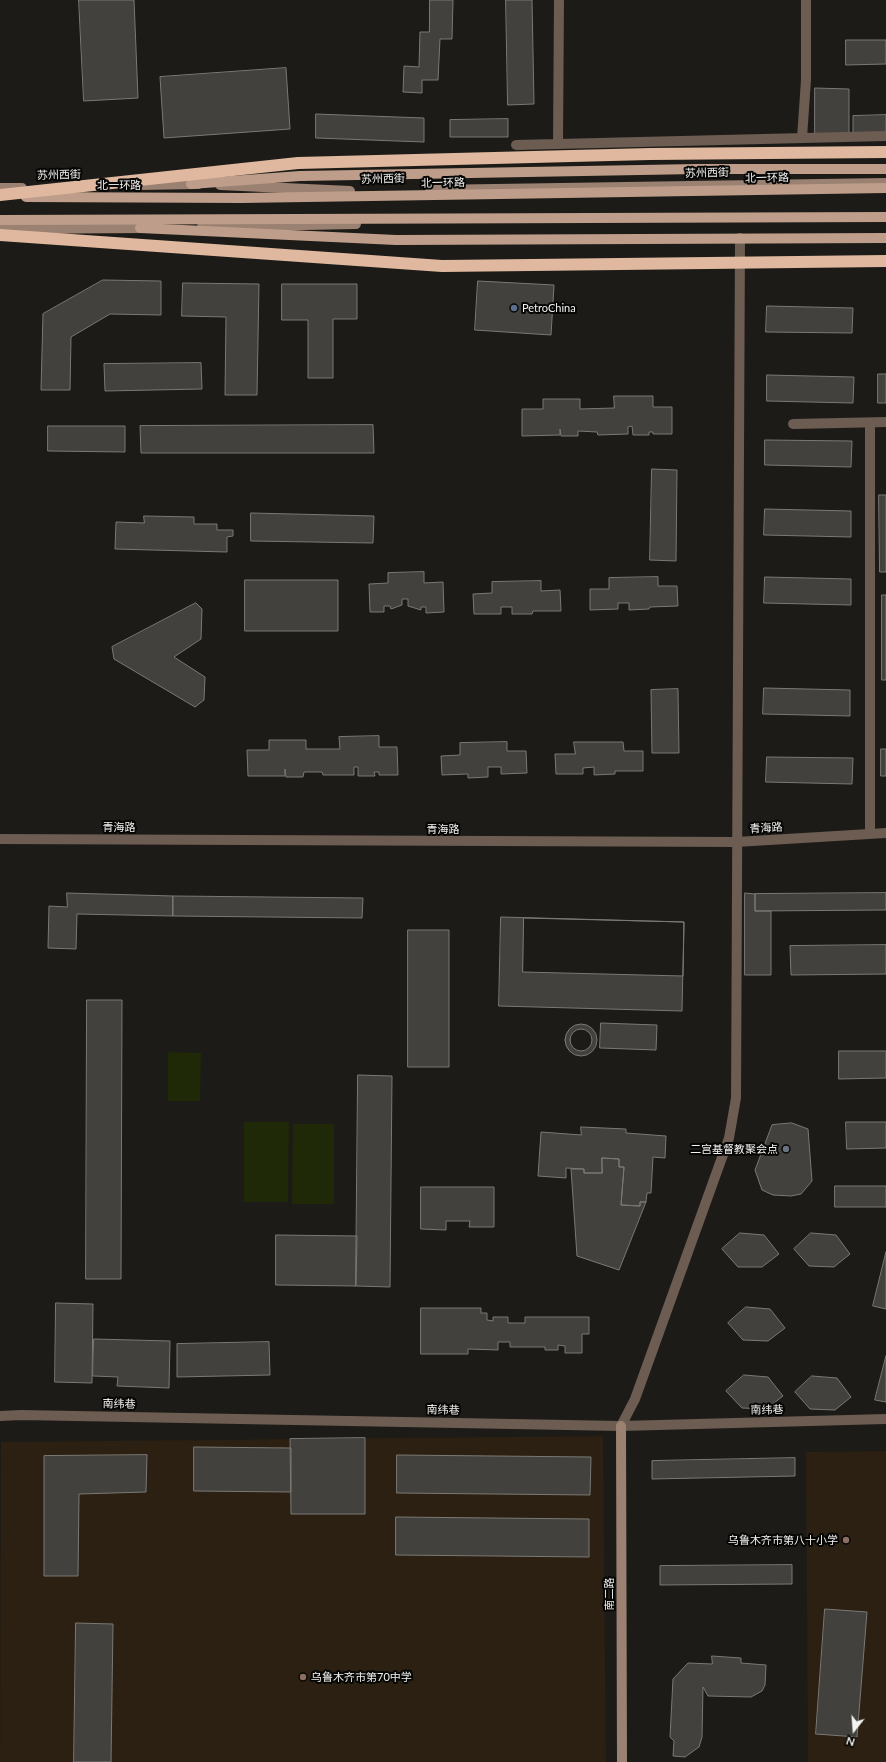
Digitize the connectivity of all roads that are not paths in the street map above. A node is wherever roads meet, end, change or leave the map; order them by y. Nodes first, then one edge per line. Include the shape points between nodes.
1 (559, 0) edge
2 (806, 0) edge
3 (886, 136) edge
4 (802, 138) junction
5 (558, 144) junction
6 (516, 145) dead end
7 (886, 152) edge
8 (886, 168) edge
9 (886, 182) edge
10 (191, 184) junction
11 (0, 188) edge
12 (886, 188) edge
13 (0, 196) edge
14 (886, 212) edge
15 (886, 217) edge
16 (0, 220) edge
17 (140, 228) junction
18 (0, 229) edge
19 (0, 236) edge
20 (740, 238) junction
21 (886, 238) edge
22 (886, 261) edge
23 (886, 422) edge
24 (870, 423) junction
25 (793, 424) dead end
26 (870, 833) junction
27 (886, 833) edge
28 (0, 839) edge
29 (736, 842) junction
30 (0, 1416) edge
31 (886, 1419) edge
32 (621, 1426) junction
33 (622, 1762) edge

1 - 5 street
2 - 4 street via 806,80
3 - 4 street
4 - 5 street
5 - 6 street
7 - 13 highway, bridge via 650,154 298,163
8 - 10 main road via 300,176
9 - 10 main road, 苏州西街 via 339,192
10 - 11 main road, 苏州西街
12 - 13 main road, 北一环路, bridge via 242,198
14 - 17 main road
15 - 16 main road, bridge
17 - 18 main road
17 - 20 main road via 396,240
19 - 22 highway, bridge via 442,266
20 - 21 main road
20 - 29 street
23 - 24 street
24 - 25 street
24 - 26 street
26 - 27 street, 青海路
26 - 29 street, 青海路
28 - 29 street, 青海路
29 - 32 street via 736,1098 729,1138 635,1399
30 - 32 street, 南纬巷
31 - 32 street, 南纬巷
32 - 33 main road, 南二路

